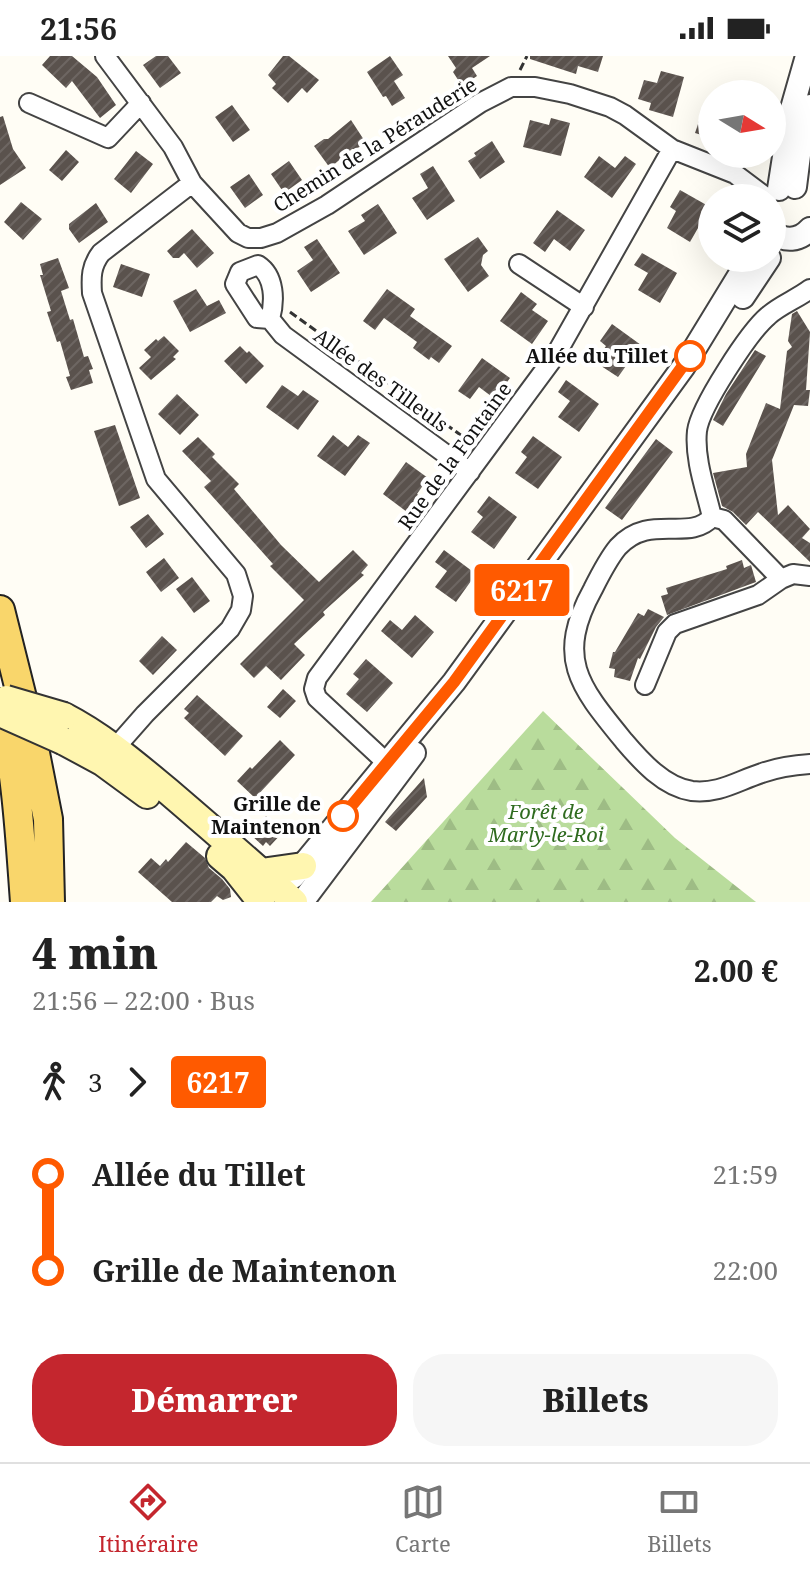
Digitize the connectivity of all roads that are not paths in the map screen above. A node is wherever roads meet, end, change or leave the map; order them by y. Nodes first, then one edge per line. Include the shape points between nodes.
1 (105, 56) edge
2 (807, 56) edge
3 (29, 103) dead end
4 (141, 103) junction
5 (810, 106) edge
6 (672, 149) junction
7 (192, 183) junction
8 (760, 184) edge
9 (785, 184) edge
10 (786, 188) edge
11 (810, 229) edge
12 (786, 242) edge
13 (519, 264) dead end
14 (741, 272) edge
15 (757, 272) edge
16 (810, 289) edge
17 (584, 307) junction
18 (272, 311) road end
19 (470, 472) junction
20 (712, 517) junction
21 (810, 576) edge
22 (781, 579) junction
23 (0, 610) edge
24 (645, 685) dead end
25 (0, 701) edge
26 (0, 713) edge
27 (63, 728) junction
28 (109, 755) junction
29 (387, 763) junction
30 (810, 764) edge
31 (48, 819) junction
32 (303, 866) junction
33 (261, 872) junction
34 (282, 900) edge
35 (25, 902) edge
36 (50, 902) edge
37 (65, 902) edge

1 - 4 street, Chemin de la Pérauderie
2 - 9 street via 791,112
3 - 4 street via 108,138
4 - 7 street, Chemin de la Pérauderie
5 - 10 street
6 - 7 street, Chemin de la Pérauderie via 610,107 570,94 511,87 327,205 261,238 238,233
6 - 8 street, Chemin de la Pérauderie
6 - 17 street, Rue de la Fontaine
7 - 28 street via 101,253 94,262 92,293 156,479 236,574 241,610 230,629
11 - 12 street
13 - 17 street
14 - 29 street via 684,366 454,682
15 - 34 street via 658,419
16 - 20 street via 768,315 743,345 703,412 697,432
17 - 19 street, Rue de la Fontaine
18 - 19 street, Allée des Tilleuls via 283,335
19 - 29 street, Rue de la Fontaine via 317,678 317,698
20 - 22 street via 724,520
20 - 30 street via 694,529 648,529 618,547 579,615 573,641 576,669 598,708 639,758 668,783 690,791 716,791 762,773
21 - 22 street
22 - 24 street via 758,595 675,624
23 - 31 main road
25 - 27 main road, bridge
25 - 35 main road via 18,810
26 - 27 main road, bridge
27 - 28 main road
28 - 33 main road
28 - 34 main road via 234,868
29 - 32 street
31 - 36 main road
31 - 37 main road via 62,838
32 - 33 main road
32 - 34 street
33 - 34 main road

